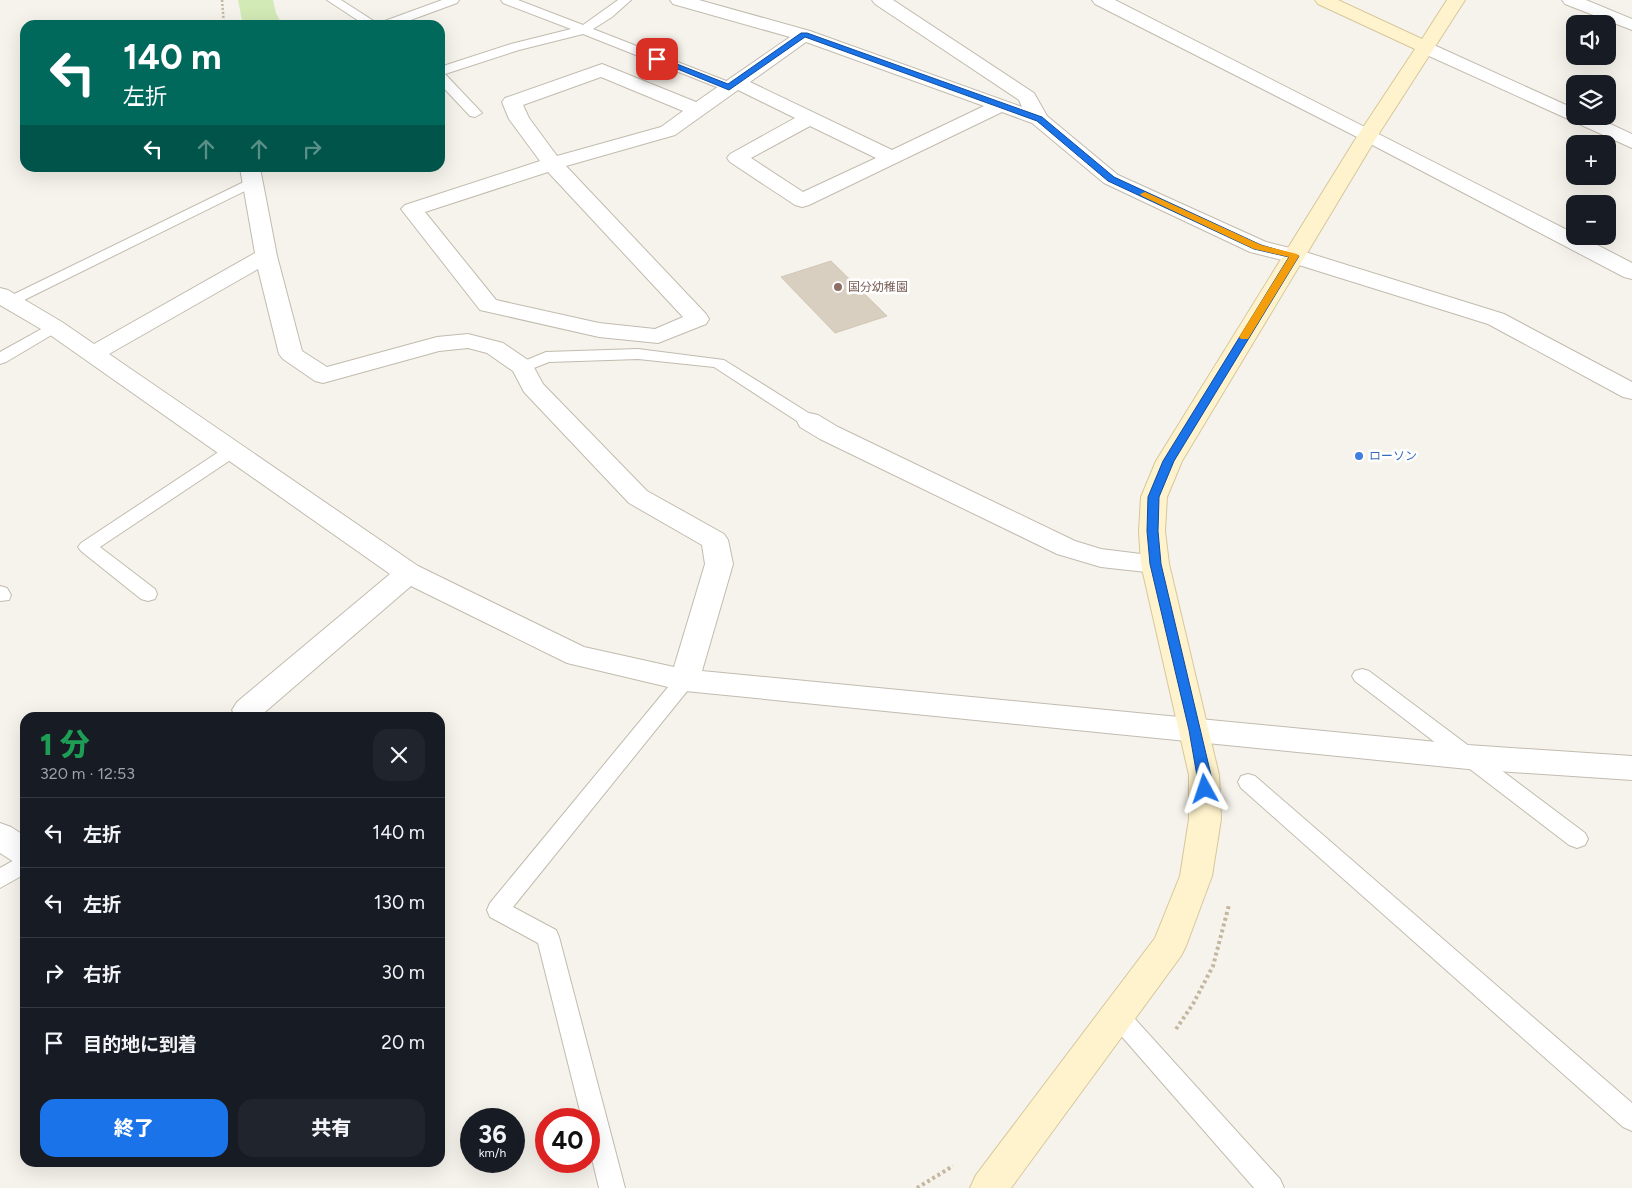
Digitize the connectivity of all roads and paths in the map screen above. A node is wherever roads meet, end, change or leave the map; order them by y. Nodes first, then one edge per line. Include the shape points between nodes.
1 (222, 0) edge
2 (334, 0) edge
3 (452, 0) edge
4 (507, 0) edge
5 (625, 0) edge
6 (679, 0) edge
7 (737, 0) edge
8 (881, 0) edge
9 (1101, 0) edge
10 (1324, 0) edge
11 (1456, 0) edge
12 (1571, 0) edge
13 (704, 4) edge
14 (224, 20) edge
15 (366, 20) edge
16 (399, 20) edge
17 (1632, 25) edge
18 (584, 30) junction
19 (804, 34) junction
20 (1425, 47) junction
21 (445, 69) edge
22 (445, 81) edge
23 (733, 85) junction
24 (1001, 105) junction
25 (697, 110) junction
26 (1566, 111) edge
27 (475, 113) dead end
28 (810, 118) junction
29 (1039, 119) junction
30 (1595, 125) edge
31 (1368, 135) junction
32 (1632, 142) edge
33 (892, 158) junction
34 (552, 164) junction
35 (251, 175) edge
36 (266, 256) junction
37 (1294, 256) junction
38 (1632, 272) edge
39 (5, 298) edge
40 (54, 327) junction
41 (93, 354) junction
42 (0, 359) edge
43 (523, 367) junction
44 (1632, 392) edge
45 (810, 421) joint
46 (232, 451) junction
47 (1155, 564) junction
48 (408, 573) junction
49 (148, 594) dead end
50 (1362, 676) dead end
51 (685, 680) junction
52 (247, 710) dead end
53 (1195, 730) junction
54 (1468, 757) junction
55 (1632, 768) edge
56 (1248, 782) dead end
57 (0, 836) edge
58 (1577, 839) dead end
59 (20, 850) edge
60 (20, 866) edge
61 (0, 879) edge
62 (1118, 1016) junction
63 (1632, 1119) edge
64 (956, 1164) dead end
65 (612, 1188) edge
66 (917, 1188) edge
67 (989, 1188) edge
68 (1271, 1188) edge

1 - 14 path
2 - 15 lane
3 - 16 lane
4 - 18 lane
5 - 18 lane
6 - 13 street
7 - 13 street
8 - 29 street via 1027,97
9 - 31 street
10 - 20 street
11 - 20 street
12 - 17 street
13 - 19 street
18 - 21 lane
18 - 23 lane
19 - 23 street
19 - 24 street
20 - 26 street
20 - 31 street
22 - 27 lane
23 - 25 street
23 - 28 street
24 - 29 street
24 - 33 street
25 - 34 street via 668,131
25 - 34 street via 602,70 512,102 519,119
28 - 33 street
28 - 33 street via 737,158 802,201
29 - 37 street via 1111,179 1258,247
30 - 32 street
31 - 37 street
31 - 38 street
34 - 34 street via 612,228 698,319 658,336 598,330 488,305 412,209
35 - 36 street
35 - 39 lane
36 - 41 street
36 - 43 street via 291,354 323,376 438,344 468,341 495,348
37 - 44 street via 1496,319
37 - 47 street via 1169,461 1154,497 1152,531
39 - 40 street
40 - 41 street
40 - 42 lane
41 - 46 street
43 - 45 lane via 546,357 638,354 718,363
43 - 51 street via 533,387 638,497 715,540 719,564
45 - 47 street via 1066,548 1101,558
46 - 48 street
46 - 49 lane via 87,547
47 - 53 street
48 - 51 street via 577,656
48 - 52 street
50 - 54 lane
51 - 53 street
51 - 65 lane via 498,910 548,937
53 - 54 street
53 - 62 street via 1204,775 1205,819 1196,876 1169,946
54 - 55 street
54 - 58 lane
56 - 63 lane
57 - 59 street
60 - 61 lane
62 - 67 street
62 - 68 lane
64 - 66 path

